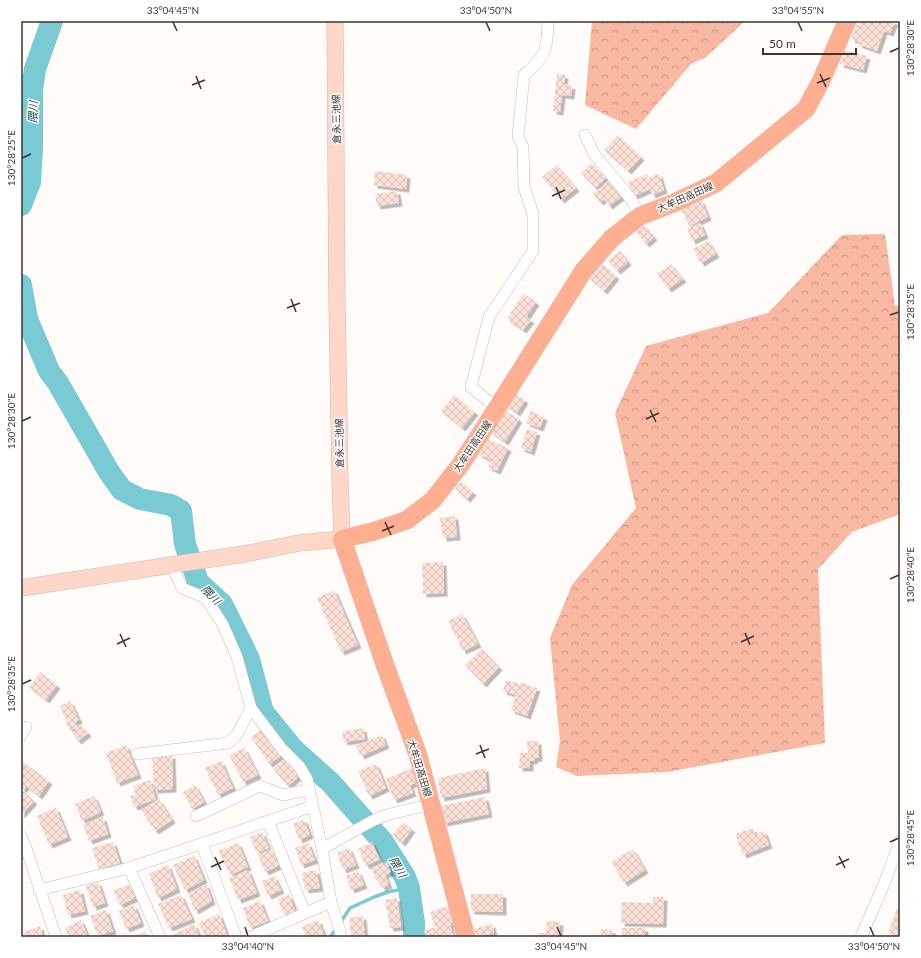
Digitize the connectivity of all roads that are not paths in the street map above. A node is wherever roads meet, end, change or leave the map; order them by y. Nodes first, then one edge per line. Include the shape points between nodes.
1 (335, 21) edge
2 (548, 21) edge
3 (847, 21) edge
4 (585, 135) dead end
5 (640, 216) junction
6 (497, 408) junction
7 (342, 539) junction
8 (172, 566) junction
9 (21, 588) edge
10 (251, 708) junction
11 (136, 754) dead end
12 (309, 790) junction
13 (432, 804) junction
14 (313, 806) junction
15 (196, 816) dead end
16 (268, 821) junction
17 (21, 836) edge
18 (900, 841) edge
19 (202, 844) junction
20 (322, 849) junction
21 (129, 868) junction
22 (39, 890) junction
23 (331, 902) junction
24 (305, 913) junction
25 (340, 934) edge
26 (56, 937) edge
27 (160, 937) edge
28 (236, 937) edge
29 (250, 937) edge
30 (466, 937) edge
31 (861, 937) edge

1 - 7 main road, 倉永三池線
2 - 6 street via 544,52 538,63 524,75 518,136 523,147 524,187 533,214 533,251 488,317 471,387
3 - 5 main road, 大牟田高田線 via 822,81 806,109 716,184
4 - 5 street via 594,154 631,199
5 - 6 main road, 大牟田高田線 via 612,238 584,270
6 - 7 main road, 大牟田高田線 via 461,464 433,500 407,520
7 - 8 main road via 299,543
7 - 13 main road, 大牟田高田線 via 418,755
8 - 9 main road
8 - 10 street via 182,588 206,598 223,625 238,657
10 - 11 street via 236,736 228,743
10 - 12 street via 282,749 299,766 307,779
12 - 14 street
12 - 15 street via 284,795 260,786
13 - 20 street via 386,815
13 - 30 main road, 大牟田高田線
14 - 16 street
14 - 20 street
16 - 19 street
16 - 24 street
17 - 22 street
18 - 31 street
19 - 21 street
19 - 28 street
20 - 23 street
21 - 22 street
21 - 27 street
22 - 26 street
23 - 24 street
23 - 25 street
24 - 29 street

